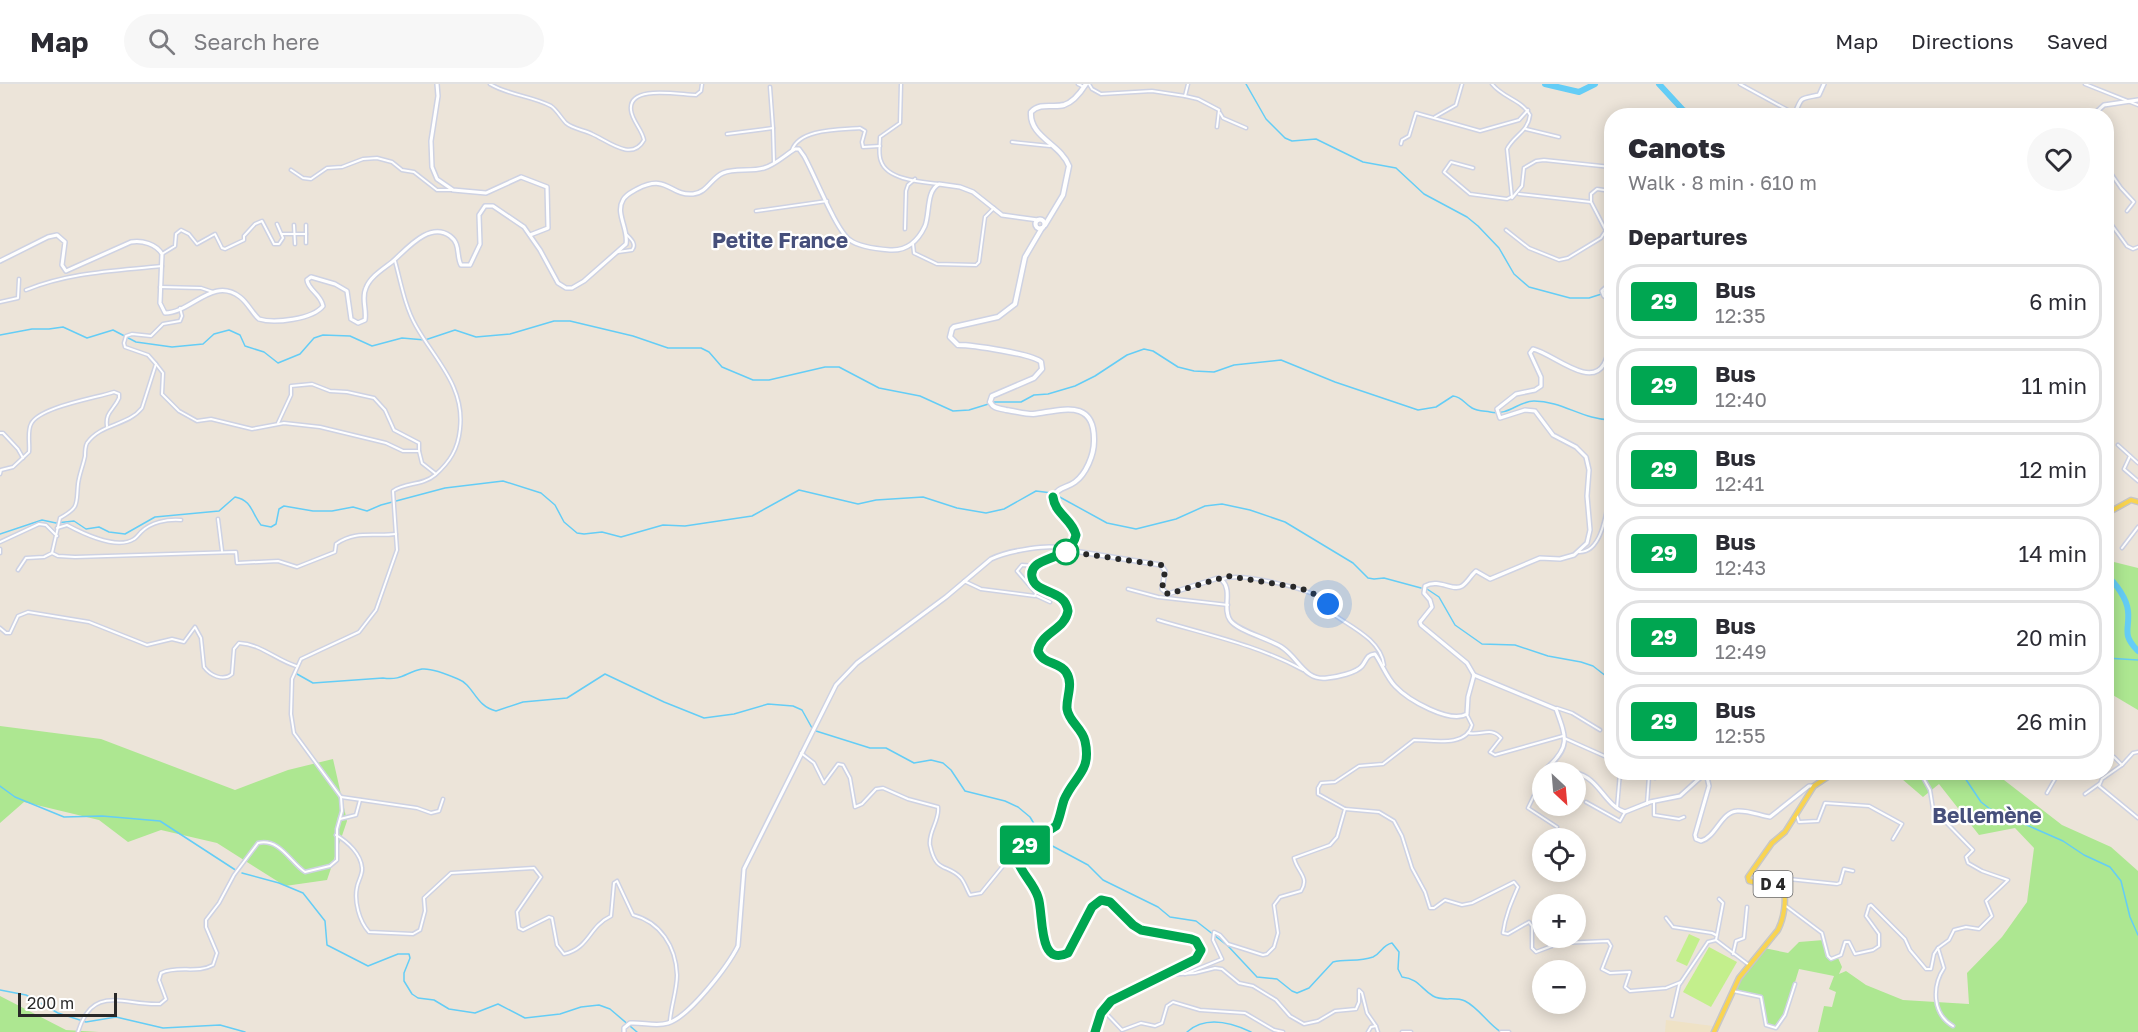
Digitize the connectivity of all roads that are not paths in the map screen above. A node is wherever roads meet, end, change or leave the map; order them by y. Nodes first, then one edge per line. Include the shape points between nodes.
1 (437, 84) edge
2 (490, 84) edge
3 (702, 84) edge
4 (901, 84) edge
5 (1078, 84) edge
6 (1188, 84) edge
7 (1462, 84) edge
8 (1492, 84) edge
9 (1741, 84) edge
10 (1824, 84) edge
11 (2085, 84) edge
12 (1086, 85) edge
13 (770, 87) dead end
14 (1185, 96) junction
15 (2128, 102) junction
16 (2138, 103) edge
17 (1783, 108) edge
18 (1797, 108) edge
19 (2101, 108) edge
20 (1528, 110) junction
21 (1220, 113) junction
22 (1435, 117) junction
23 (1217, 127) dead end
24 (1246, 128) dead end
25 (773, 129) junction
26 (1526, 129) junction
27 (727, 134) dead end
28 (1558, 137) dead end
29 (1012, 142) dead end
30 (1401, 144) dead end
31 (880, 146) junction
32 (1056, 146) junction
33 (792, 151) junction
34 (774, 164) junction
35 (1604, 166) edge
36 (1473, 168) dead end
37 (291, 170) dead end
38 (2114, 178) edge
39 (915, 179) junction
40 (939, 184) junction
41 (453, 190) junction
42 (1604, 190) edge
43 (1517, 195) junction
44 (1511, 197) junction
45 (827, 201) junction
46 (1591, 202) junction
47 (994, 208) junction
48 (756, 211) dead end
49 (2127, 211) dead end
50 (277, 224) dead end
51 (1040, 224) junction
52 (294, 225) dead end
53 (306, 225) dead end
54 (1604, 228) edge
55 (2114, 228) edge
56 (905, 229) dead end
57 (1506, 230) dead end
58 (626, 233) junction
59 (282, 234) junction
60 (295, 234) junction
61 (306, 234) junction
62 (1604, 234) edge
63 (530, 235) junction
64 (306, 243) dead end
65 (295, 244) dead end
66 (913, 244) junction
67 (2138, 247) edge
68 (618, 252) junction
69 (162, 254) junction
70 (394, 260) junction
71 (0, 261) edge
72 (162, 266) junction
73 (19, 279) dead end
74 (160, 287) junction
75 (26, 290) dead end
76 (213, 291) junction
77 (0, 302) edge
78 (180, 308) junction
79 (156, 364) junction
80 (1604, 365) edge
81 (278, 424) junction
82 (107, 426) junction
83 (0, 433) edge
84 (2118, 445) dead end
85 (419, 451) junction
86 (2130, 456) junction
87 (23, 458) junction
88 (2138, 463) edge
89 (0, 474) edge
90 (436, 474) junction
91 (2138, 481) edge
92 (2138, 502) edge
93 (2114, 509) edge
94 (218, 519) dead end
95 (181, 520) dead end
96 (1604, 525) edge
97 (2138, 527) edge
98 (57, 528) junction
99 (396, 534) junction
100 (57, 536) junction
101 (0, 543) edge
102 (2122, 548) dead end
103 (222, 551) junction
104 (1068, 551) junction
105 (1579, 552) junction
106 (52, 553) junction
107 (1035, 566) junction
108 (18, 570) dead end
109 (1222, 580) junction
110 (964, 581) junction
111 (1128, 589) dead end
112 (1037, 596) junction
113 (1050, 602) dead end
114 (1227, 605) junction
115 (1158, 620) dead end
116 (0, 628) edge
117 (1383, 665) junction
118 (296, 666) junction
119 (1306, 672) junction
120 (1474, 675) junction
121 (1554, 707) junction
122 (1467, 715) junction
123 (1600, 730) dead end
124 (1468, 733) junction
125 (1563, 737) junction
126 (2138, 752) edge
127 (801, 753) junction
128 (1604, 756) edge
129 (2114, 757) edge
130 (1553, 762) edge
131 (2122, 765) junction
132 (2114, 770) edge
133 (1586, 777) edge
134 (1619, 780) edge
135 (1649, 780) edge
136 (1698, 780) edge
137 (1708, 780) edge
138 (1823, 780) edge
139 (1924, 780) edge
140 (2054, 780) edge
141 (2101, 780) edge
142 (2099, 784) junction
143 (1814, 786) junction
144 (2047, 793) dead end
145 (2085, 794) dead end
146 (341, 797) junction
147 (443, 799) dead end
148 (360, 800) junction
149 (1654, 801) junction
150 (1586, 802) dead end
151 (1647, 804) junction
152 (1617, 808) junction
153 (1345, 809) junction
154 (1797, 811) junction
155 (1625, 812) junction
156 (1540, 816) edge
157 (1684, 817) dead end
158 (2138, 818) edge
159 (340, 819) junction
160 (1557, 827) dead end
161 (336, 835) junction
162 (1893, 839) dead end
163 (1017, 860) junction
164 (1853, 871) dead end
165 (1772, 884) junction
166 (1719, 899) dead end
167 (1784, 904) junction
168 (1747, 907) dead end
169 (1666, 918) dead end
170 (1716, 935) junction
171 (1716, 940) junction
172 (1938, 948) junction
173 (1733, 954) junction
174 (1749, 966) junction
175 (1164, 974) junction
176 (1185, 974) junction
177 (1681, 982) junction
178 (1795, 984) dead end
179 (1732, 991) junction
180 (1103, 1010) junction
181 (1672, 1016) dead end
182 (669, 1023) junction
183 (1376, 1026) junction
184 (1953, 1026) dead end
185 (78, 1032) edge
186 (624, 1032) edge
187 (1095, 1032) edge
188 (1283, 1032) edge
189 (1368, 1032) edge
190 (1378, 1032) edge
191 (1402, 1032) edge
192 (1411, 1032) edge
193 (1502, 1032) edge
194 (1509, 1032) edge
195 (1714, 1032) edge

1 - 41 street via 432,167 437,179
2 - 3 street via 552,106 569,125 632,150 644,140 631,110 636,96 647,91 696,94
4 - 31 street via 900,123 882,134
5 - 12 street
6 - 14 street
7 - 22 street via 1454,108
8 - 20 street
9 - 17 street
10 - 18 street via 1819,95 1806,95
11 - 15 street
12 - 14 street via 1101,94 1152,91
12 - 32 main road via 1065,104 1039,106 1031,112 1035,129
13 - 25 street
14 - 21 street
15 - 16 street
15 - 19 street
20 - 22 street via 1519,120 1480,131
20 - 26 street via 1531,117
21 - 23 street
21 - 24 street via 1222,118
22 - 30 street via 1416,113 1409,136
25 - 27 street
25 - 34 street
26 - 28 street
26 - 44 street via 1507,149
29 - 32 street
31 - 33 street via 863,147 865,131 860,128 806,136 796,141
31 - 39 street via 880,159 888,171
32 - 51 main road via 1067,159 1069,172 1063,195 1050,218
33 - 34 street
33 - 45 street via 802,152
34 - 58 street via 722,173 695,194 651,182 623,199
35 - 43 street via 1536,161 1524,168 1524,182
36 - 44 street via 1451,162 1443,172 1475,196
37 - 41 street via 311,179 327,168 377,158 414,172 437,190
38 - 49 street via 2133,202
39 - 40 street
39 - 56 street via 906,191
40 - 47 street via 973,192
40 - 66 street via 933,188 924,227
41 - 63 street via 491,192 521,177 547,187 548,228
42 - 46 street via 1597,189
43 - 44 street
43 - 46 street
45 - 48 street
45 - 66 street via 852,242 892,250
46 - 54 street
47 - 51 street via 1002,214 1032,218
47 - 66 street via 985,217 976,265 937,264 914,253
50 - 59 street
51 - 104 main road via 1025,257 1015,304 998,317 954,327 950,337 958,345 979,345 1031,356 1041,362 1042,369 1034,378 992,396 990,402 995,408 1025,414 1071,408 1088,418 1094,439 1091,456 1076,481 1053,497 1056,510 1076,532
52 - 60 street
53 - 61 street
55 - 67 street via 2127,246
57 - 62 street via 1529,248 1559,260
58 - 68 street via 626,244
58 - 68 street via 634,248
59 - 60 street
59 - 69 street via 282,242 274,244 264,223 258,222 244,240 225,249 215,234 197,244 181,230 176,234 175,246
60 - 61 street
60 - 65 street
61 - 64 street
63 - 68 street via 558,283 566,288 584,281
63 - 70 street via 489,205 480,211 480,244 470,265 461,265 454,239 438,232 415,240
69 - 71 street via 152,245 136,241 66,271 62,265 64,242 53,235
69 - 72 street
70 - 76 street via 366,286 366,316 358,322 351,319 346,291 320,279 307,281 322,300 321,309 278,322 259,319 233,293
70 - 90 street via 408,307 453,383 460,404 456,447
72 - 74 street
72 - 75 street via 89,272
73 - 77 street via 18,298
74 - 76 street
74 - 78 street via 162,311 169,313
76 - 78 street
78 - 79 street via 180,321 163,324 151,336 129,334 124,340 125,347 148,355
79 - 81 street via 163,373 162,394 189,418 220,420 252,429
79 - 82 street via 142,408
80 - 105 street via 1589,373 1533,349 1530,352 1541,386 1516,394 1497,409 1500,418 1535,411 1553,435 1586,457 1590,530 1587,543
81 - 85 street via 320,427 403,451
81 - 85 street via 291,386 312,384 374,398 394,430 419,443
82 - 87 street via 106,418 119,394 114,392 35,418 30,426 29,452
82 - 98 street via 87,443 78,499
83 - 87 street via 10,439
84 - 86 street
85 - 90 street via 422,463
86 - 88 street
86 - 91 street via 2124,469
87 - 89 street
90 - 99 street via 428,481 393,491
92 - 93 main road via 2131,500
94 - 103 street
95 - 98 street via 155,524 132,540 106,542 67,525
96 - 105 street via 1591,549
97 - 102 street
98 - 100 street
99 - 103 street via 357,534 345,538 336,544 335,552 297,567 278,561 237,563 236,552
99 - 118 street via 393,566 366,625 351,637 306,656
100 - 101 street via 46,525 39,524
100 - 106 street
103 - 106 street via 128,557 65,557
104 - 107 main road
104 - 109 street via 1161,565 1165,571 1162,589 1168,594
104 - 110 street via 1052,547 1004,553 987,561
105 - 120 street via 1560,559 1530,561 1490,579 1476,571 1464,585 1455,588 1439,583 1425,586 1424,593 1432,607 1421,626 1467,663
106 - 108 street via 26,558
107 - 112 street via 1022,566 1017,571
107 - 163 main road via 1031,576 1035,584 1062,598 1068,607 1064,622 1041,641 1038,651 1043,659 1067,673 1067,711 1083,736 1086,754 1085,768 1064,801 1056,826 1021,848
109 - 114 street
109 - 117 street via 1228,576 1256,579 1300,588 1323,598 1330,612 1376,647
110 - 112 street via 981,590
110 - 127 street via 844,675
111 - 114 street via 1158,597
112 - 113 street
114 - 119 street via 1232,622 1282,647
115 - 119 street via 1245,644
116 - 118 street via 10,633 18,616 28,612 89,622 151,645 172,639 184,642 195,627 201,638 204,667 216,676 225,678 232,674 234,649 239,643 255,646
117 - 119 street via 1371,654 1359,668 1340,675 1318,678
117 - 122 street via 1395,686 1416,702 1441,714
118 - 146 street via 291,705 294,733
120 - 121 street
120 - 122 street
121 - 123 street
121 - 125 street
122 - 124 street via 1472,725
124 - 125 street via 1486,730 1499,734 1501,738 1490,752 1495,755
124 - 153 street via 1457,740 1414,740 1383,764 1359,766 1335,782 1321,783 1318,794
125 - 128 street
125 - 130 street via 1562,753
126 - 131 street
127 - 163 street via 814,763 824,783 838,764 843,765 850,778 855,807 883,788 938,807 930,840 934,859 961,878 970,895 981,893 1003,866
127 - 182 street via 744,868 738,946 715,981
129 - 131 street
131 - 132 street
133 - 152 street
134 - 152 street
135 - 151 street
136 - 149 street via 1680,796
137 - 143 street via 1695,835 1701,841 1731,813 1770,817
138 - 143 main road, D 4
139 - 172 street via 1933,809 1973,850 1966,857 1968,863 2008,880 1986,901 1992,916 1983,927 1954,930
140 - 144 street
141 - 142 street
142 - 145 street
142 - 158 street
143 - 154 main road, D 4
146 - 148 street
146 - 159 street
147 - 148 street via 439,811 431,813
148 - 159 street via 356,815
149 - 151 street
149 - 157 street via 1654,815
150 - 155 street via 1620,822
151 - 155 street
152 - 155 street
153 - 176 street via 1337,837 1330,845 1294,858 1305,883 1301,891 1280,897 1275,905 1278,933 1271,951 1263,955 1228,944 1214,932 1213,940 1222,959
153 - 177 street via 1379,812 1394,821 1430,908 1445,900 1472,903 1514,882 1518,887 1508,905 1503,933 1528,922 1536,952 1560,943 1608,941 1611,946 1602,969 1610,973 1630,972 1625,984 1630,991 1666,988
154 - 162 street via 1799,822 1817,821 1825,803 1869,806 1902,824
154 - 165 main road, D 4 via 1748,877 1754,883
156 - 160 street
159 - 161 street
161 - 182 street via 359,858 363,870 356,895 369,932 413,934 420,930 424,898 451,873 534,868 541,877 517,912 519,928 530,928 549,916 564,954 584,945 596,926 611,916 617,881 633,915 648,919 669,942 677,976
161 - 185 street via 337,860 310,872 301,869 280,848 258,843 206,920 217,953 213,965 162,973 159,980 166,999 160,1004 102,1001 83,1018
163 - 175 main road via 1038,895 1045,944 1054,955 1068,953 1092,907 1106,900 1141,930 1191,939 1201,946 1196,959
164 - 165 street via 1844,869 1837,884 1779,878
165 - 167 main road, D 4 via 1783,887
166 - 170 street via 1723,903
167 - 172 street via 1822,933 1831,959 1838,958 1845,942 1855,954 1879,946 1879,934 1866,916 1871,905 1905,939 1926,969 1931,969
167 - 174 main road, D 4 via 1778,930
168 - 173 street via 1744,938 1736,941
169 - 170 street via 1673,927
170 - 171 street
171 - 173 street
171 - 177 street via 1705,945
172 - 184 street via 1944,968 1936,984 1936,1004
173 - 174 street
174 - 179 main road, D 4
175 - 176 street
175 - 180 main road via 1111,1001
176 - 183 street via 1222,969 1239,984 1253,986 1276,1000 1290,1016 1304,1024 1335,1011 1356,1009 1359,990 1366,1013
177 - 181 street
178 - 179 street via 1785,1015 1776,1028 1766,1025 1761,997
179 - 195 main road, D 4
180 - 187 main road
180 - 188 street via 1122,1030 1141,1023 1162,1023 1167,1006 1173,1002 1196,1010 1243,1013
182 - 186 street via 630,1023
183 - 189 street
183 - 190 street
191 - 192 street
193 - 194 street

